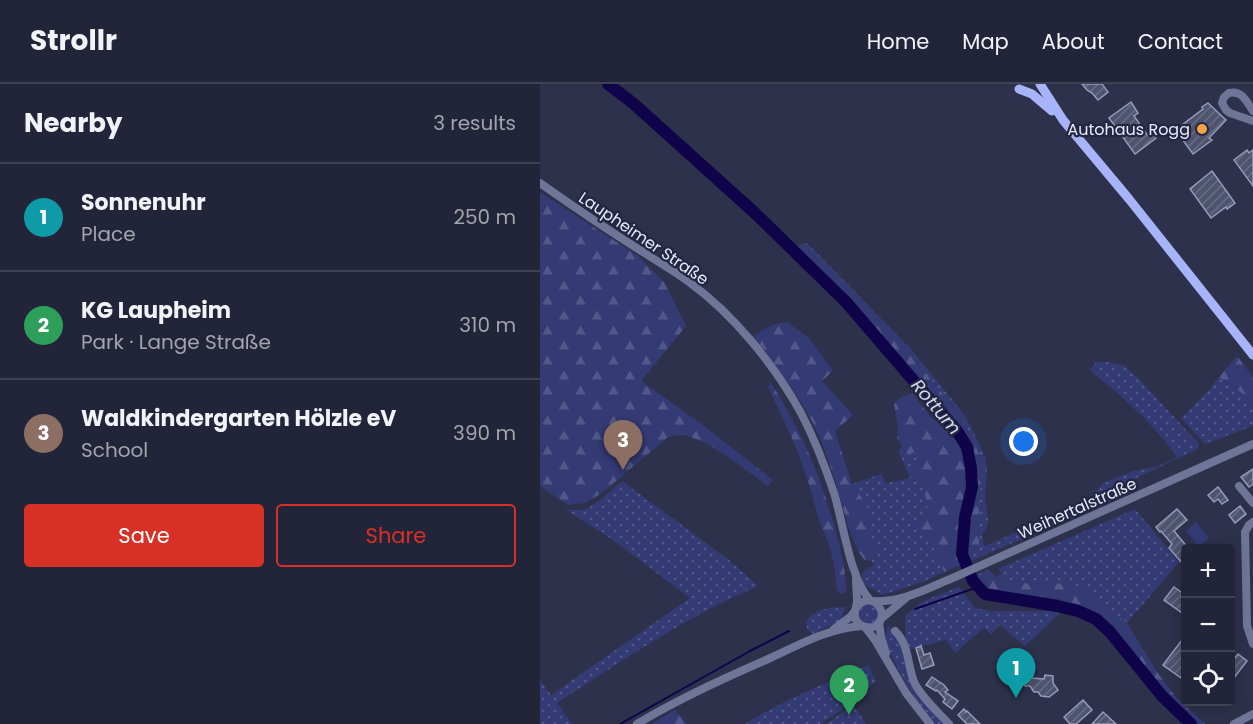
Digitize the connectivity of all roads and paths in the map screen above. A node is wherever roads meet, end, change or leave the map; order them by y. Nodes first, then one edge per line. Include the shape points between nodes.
1 (1035, 84) edge
2 (1040, 84) edge
3 (1016, 86) edge
4 (1253, 111) edge
5 (1063, 120) junction
6 (1253, 121) edge
7 (540, 183) edge
8 (1253, 355) edge
9 (1253, 444) edge
10 (1239, 486) dead end
11 (1253, 503) edge
12 (1253, 522) edge
13 (1249, 549) edge
14 (855, 573) junction
15 (911, 595) junction
16 (872, 601) junction
17 (856, 610) junction
18 (880, 620) junction
19 (864, 626) junction
20 (895, 631) dead end
21 (830, 632) junction
22 (1253, 644) edge
23 (890, 665) junction
24 (1250, 718) edge
25 (637, 724) edge
26 (930, 724) edge
27 (949, 724) edge
28 (1234, 724) edge

1 - 3 main road via 1028,89
2 - 5 main road
3 - 5 main road via 1037,97
4 - 6 street via 1238,92 1224,97 1226,110
5 - 8 main road
7 - 14 street, Laupheimer Straße via 689,282 747,337 801,413 824,464
9 - 15 street, Weihertalstraße
10 - 11 street
12 - 13 street via 1245,532
13 - 22 street via 1248,626
14 - 16 street, Laupheimer Straße
14 - 17 street, Laupheimer Straße
15 - 16 street, Weihertalstraße
15 - 18 street, Weihertalstraße
16 - 17 street via 862,602
16 - 18 street via 882,610
17 - 19 street via 856,618
17 - 21 street
18 - 19 street via 872,627
18 - 23 street
19 - 21 street
19 - 23 street
20 - 27 street via 905,645 916,686
21 - 25 street via 714,682
23 - 26 street
24 - 28 street

